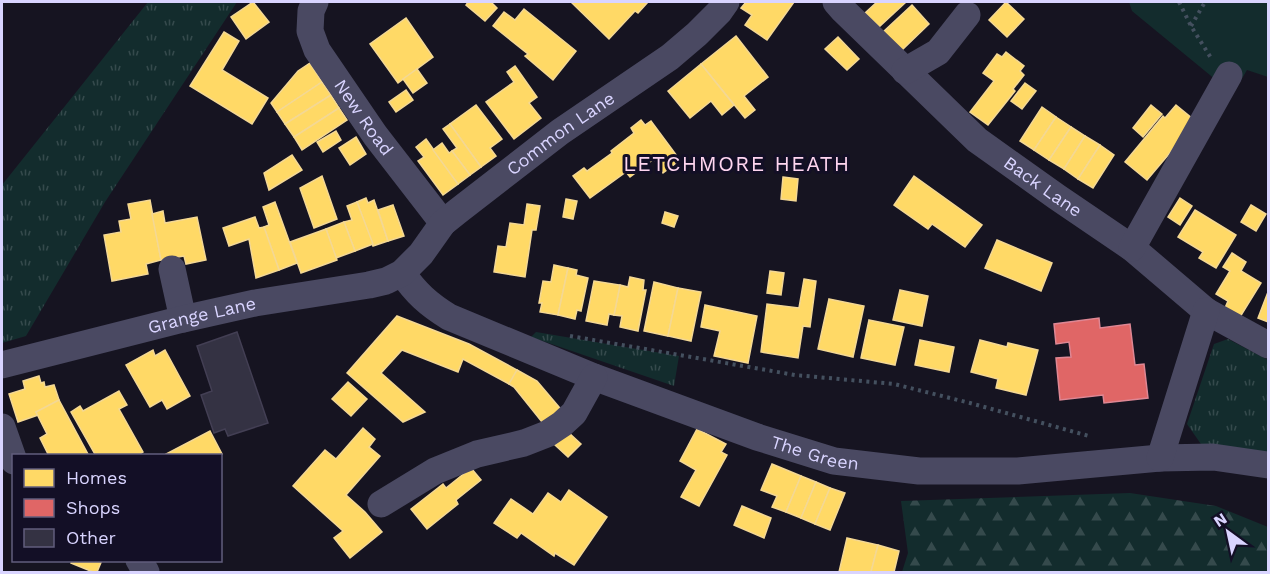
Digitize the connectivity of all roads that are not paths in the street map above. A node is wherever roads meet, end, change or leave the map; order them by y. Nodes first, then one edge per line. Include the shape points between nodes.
1 (315, 2) edge
2 (726, 2) edge
3 (836, 2) edge
4 (967, 15) dead end
5 (905, 71) junction
6 (1229, 75) road end
7 (443, 223) junction
8 (1132, 248) junction
9 (172, 269) dead end
10 (402, 273) junction
11 (1206, 312) junction
12 (183, 319) junction
13 (1269, 345) edge
14 (2, 365) edge
15 (594, 377) junction
16 (2, 427) edge
17 (12, 455) edge
18 (1160, 458) junction
19 (1269, 465) edge
20 (381, 504) dead end

1 - 7 street, New Road via 310,31 317,50 375,135
2 - 7 street, Common Lane via 670,57 560,132
3 - 5 street, Back Lane
4 - 5 street via 938,52
5 - 8 street, Back Lane via 977,140
6 - 8 street
7 - 10 street, Common Lane
8 - 11 street, Back Lane
9 - 12 street
10 - 12 street, Grange Lane via 369,285
10 - 15 street, The Green via 429,304 449,316
11 - 13 street, Back Lane
11 - 18 street
12 - 14 street, Grange Lane
15 - 18 street, The Green via 834,461 919,471 1018,471
15 - 20 street via 574,413 547,434 435,471
16 - 17 street
18 - 19 street, The Green via 1213,457

